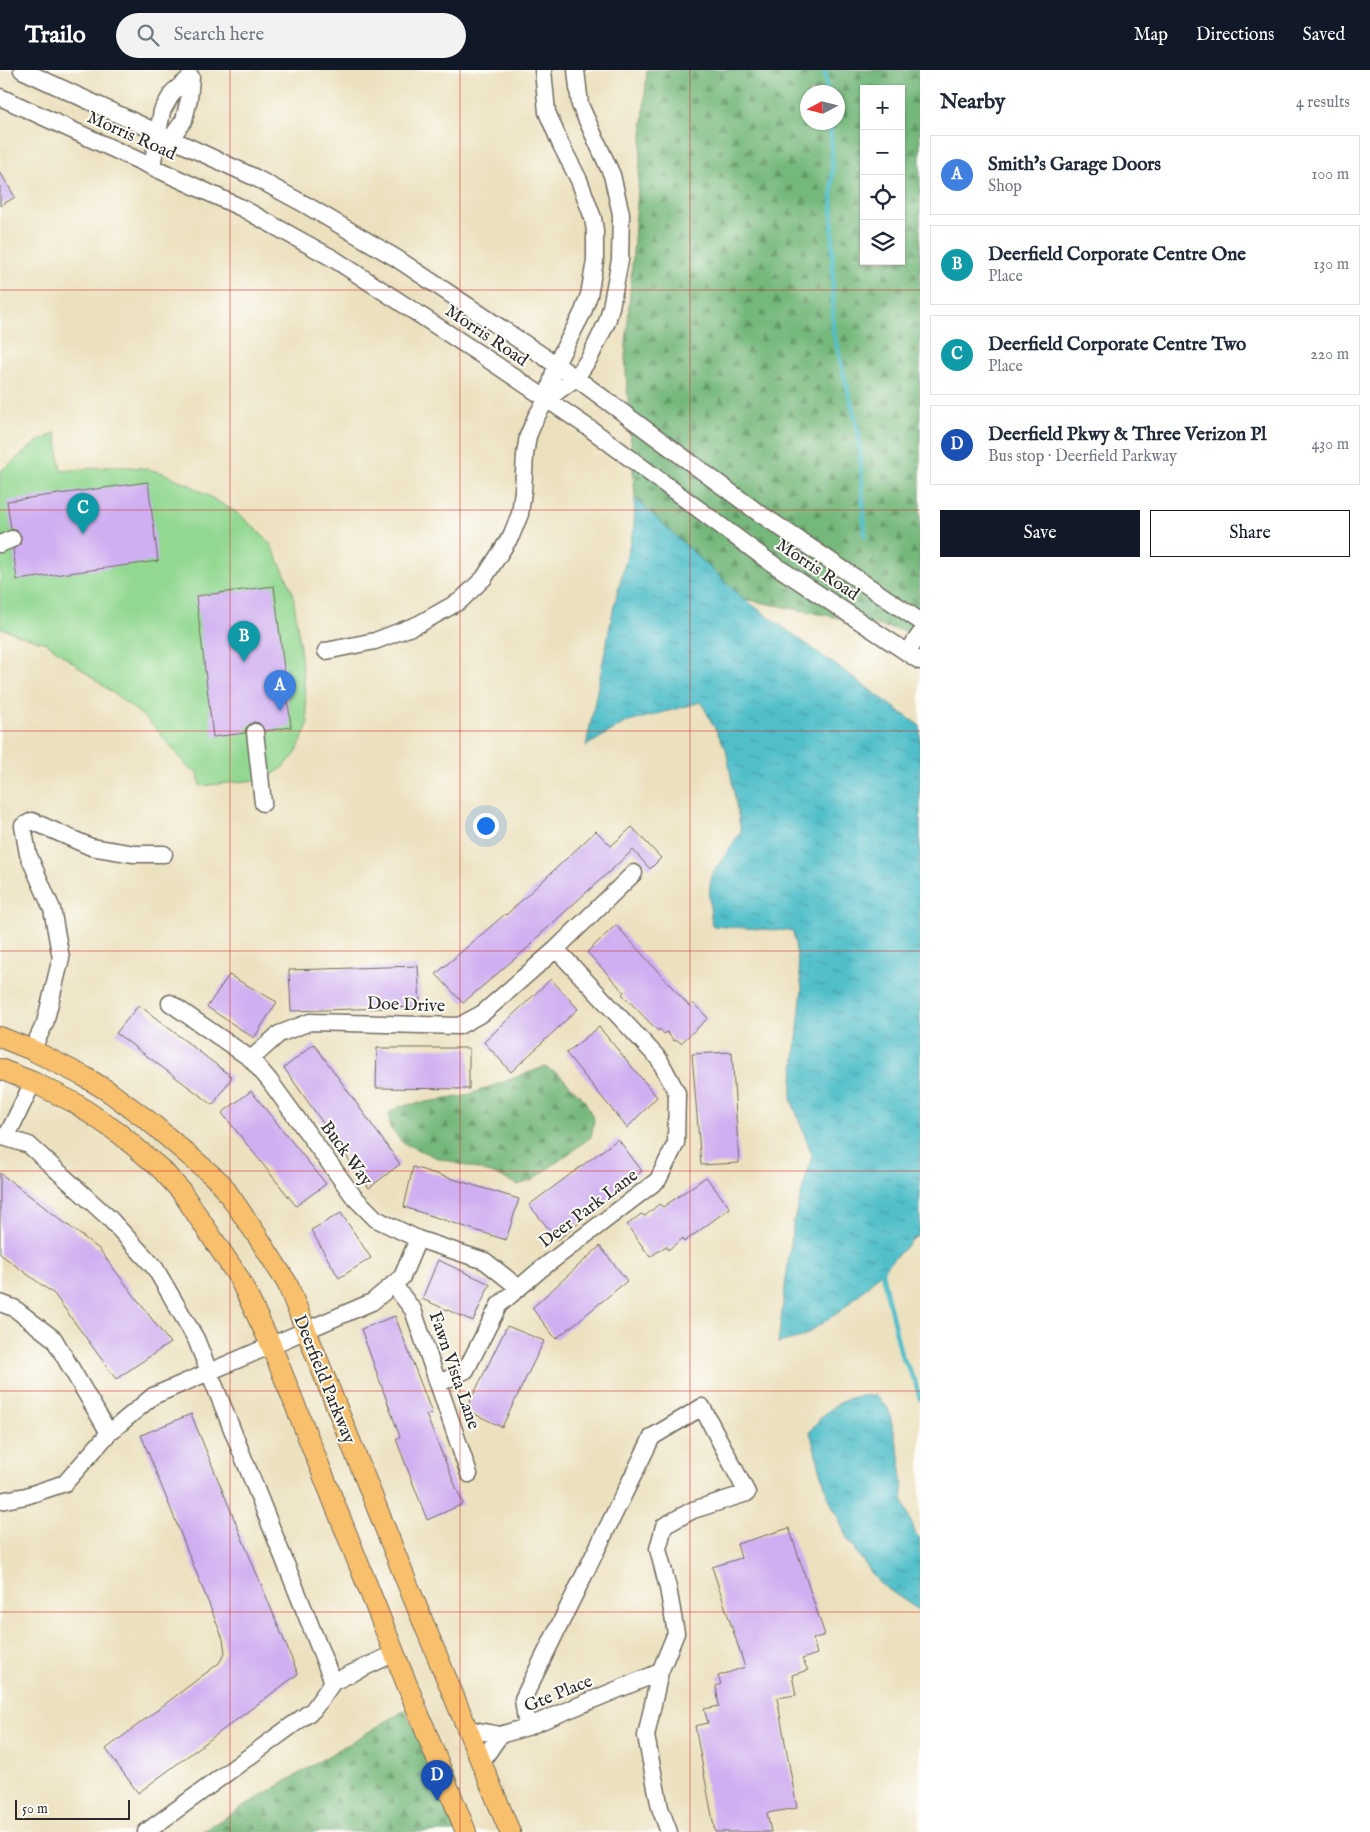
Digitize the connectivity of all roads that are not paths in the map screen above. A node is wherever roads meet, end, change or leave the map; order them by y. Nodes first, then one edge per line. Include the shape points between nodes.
1 (22, 70) edge
2 (543, 70) edge
3 (576, 70) edge
4 (0, 97) edge
5 (165, 135) junction
6 (152, 166) junction
7 (556, 364) junction
8 (576, 378) junction
9 (547, 399) junction
10 (920, 621) edge
11 (920, 634) edge
12 (326, 651) dead end
13 (914, 657) edge
14 (255, 732) dead end
15 (263, 803) dead end
16 (164, 854) dead end
17 (634, 873) dead end
18 (556, 949) junction
19 (170, 1003) dead end
20 (0, 1037) edge
21 (32, 1050) junction
22 (251, 1059) junction
23 (0, 1069) edge
24 (33, 1082) junction
25 (3, 1137) edge
26 (418, 1239) junction
27 (393, 1284) junction
28 (520, 1288) junction
29 (0, 1303) edge
30 (306, 1331) junction
31 (271, 1345) junction
32 (209, 1372) junction
33 (438, 1384) junction
34 (109, 1434) junction
35 (469, 1474) dead end
36 (0, 1501) edge
37 (393, 1654) junction
38 (660, 1672) junction
39 (333, 1682) junction
40 (527, 1728) junction
41 (468, 1729) junction
42 (500, 1735) junction
43 (482, 1762) junction
44 (146, 1832) edge
45 (466, 1832) edge
46 (510, 1832) edge
47 (669, 1832) edge

1 - 5 street, Morris Road
2 - 7 street via 547,112 579,180 593,218 596,245 589,296
3 - 8 street via 580,105 612,175 621,214 620,260 611,308 590,356
4 - 6 street, Morris Road
5 - 6 street
5 - 7 street, Morris Road via 264,182 347,228
6 - 9 street, Morris Road via 242,208 334,260
7 - 8 street, Morris Road
7 - 9 street
8 - 9 street
8 - 10 street, Morris Road via 764,516
9 - 12 street via 528,436 520,514 511,536 484,578 460,601 419,624 375,641
9 - 13 street, Morris Road via 767,560
11 - 13 street
14 - 15 street
16 - 21 street via 134,854 90,847 32,821 23,826 28,854 52,909 61,958 45,1023
17 - 18 street, Doe Drive
18 - 22 street, Doe Drive via 483,1013 458,1026 310,1022 279,1034
18 - 28 street, Deer Park Lane via 659,1059 677,1093 676,1143 658,1180
19 - 22 street, Buck Way
20 - 21 main road, Deerfield Parkway
21 - 30 main road, Deerfield Parkway via 108,1091 221,1183 287,1283
22 - 26 street, Buck Way via 354,1197 376,1219
23 - 24 main road
24 - 25 street
24 - 31 main road via 75,1102 112,1128 181,1191 239,1278
25 - 32 street via 29,1145 109,1218 155,1268 196,1339
26 - 27 street via 402,1277
26 - 28 street, Buck Way via 485,1261
27 - 30 street via 372,1302
27 - 33 street, Fawn Vista Lane via 413,1310
28 - 33 street, Deer Park Lane via 498,1305 466,1370
29 - 34 street via 14,1308 54,1340
30 - 31 street
30 - 41 main road, Deerfield Parkway
31 - 32 street
31 - 37 main road
32 - 34 street via 153,1396
32 - 39 street
33 - 35 street, Fawn Vista Lane
34 - 36 street via 65,1483
37 - 39 street
37 - 45 main road
38 - 40 street, Gte Place
38 - 40 street via 676,1633 658,1549 664,1526 694,1510 747,1493 702,1408 652,1437 523,1699
38 - 47 street via 646,1736 660,1808
39 - 44 street via 313,1710
40 - 42 street, Gte Place
41 - 42 street
41 - 43 main road, Deerfield Parkway
42 - 43 street
43 - 46 main road, Deerfield Parkway

